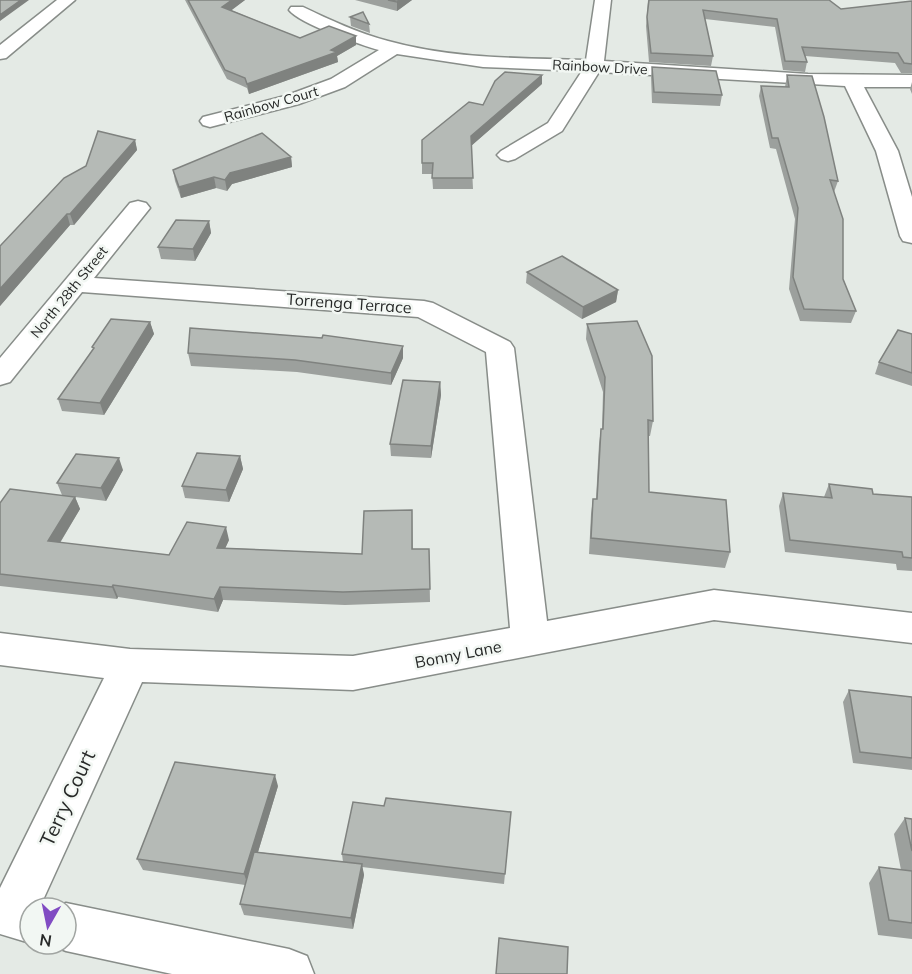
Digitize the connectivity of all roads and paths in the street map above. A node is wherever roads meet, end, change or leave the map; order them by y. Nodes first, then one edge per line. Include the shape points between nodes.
1 (67, 0) edge
2 (603, 0) edge
3 (297, 10) dead end
4 (394, 48) junction
5 (0, 54) edge
6 (594, 66) junction
7 (912, 81) edge
8 (853, 83) junction
9 (210, 121) dead end
10 (508, 154) dead end
11 (138, 208) dead end
12 (912, 236) edge
13 (74, 284) junction
14 (0, 376) edge
15 (912, 628) edge
16 (530, 640) junction
17 (0, 649) edge
18 (130, 665) junction
19 (21, 896) edge
20 (18, 902) edge
21 (18, 916) edge
22 (78, 930) edge
23 (289, 974) edge

1 - 5 street
2 - 6 street
3 - 4 street, Rainbow Drive via 345,33
4 - 6 street, Rainbow Drive via 462,61
4 - 9 street, Rainbow Court via 338,83 292,100
6 - 8 street, Rainbow Drive
6 - 10 street via 555,127
7 - 8 street, Rainbow Drive
8 - 12 street via 887,151
11 - 13 street, North 28th Street
13 - 14 street, North 28th Street
13 - 16 street, Torrenga Terrace via 424,309 500,348
15 - 16 street, Bonny Lane via 714,605
16 - 18 street, Bonny Lane via 353,673
17 - 18 street, Bonny Lane
18 - 19 street, Terry Court
20 - 21 street, Terry Court via 12,915
22 - 23 street

